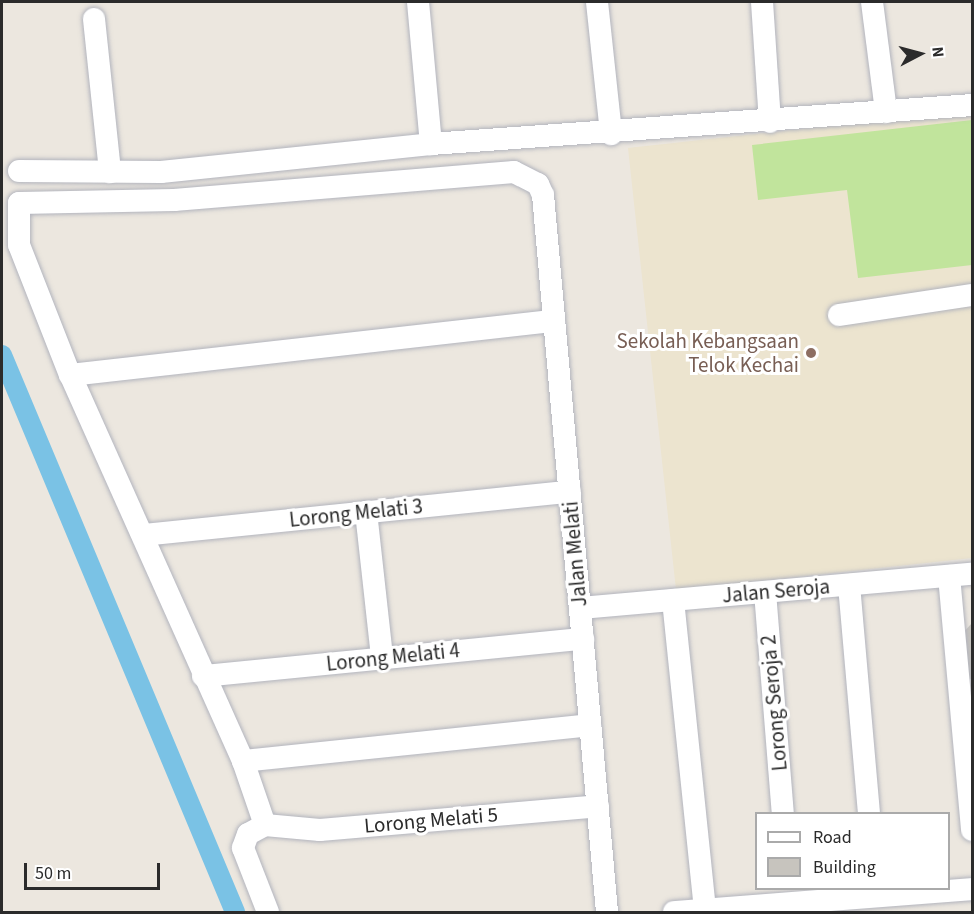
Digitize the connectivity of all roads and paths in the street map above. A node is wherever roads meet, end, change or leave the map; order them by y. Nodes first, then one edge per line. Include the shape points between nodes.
1 (418, 2) edge
2 (597, 2) edge
3 (762, 2) edge
4 (872, 2) edge
5 (94, 19) dead end
6 (972, 105) edge
7 (886, 112) junction
8 (770, 122) junction
9 (611, 134) junction
10 (431, 144) junction
11 (19, 171) dead end
12 (110, 172) junction
13 (10, 199) edge
14 (972, 294) edge
15 (839, 315) dead end
16 (554, 321) junction
17 (70, 375) junction
18 (570, 492) junction
19 (366, 512) junction
20 (143, 535) junction
21 (972, 574) edge
22 (950, 576) junction
23 (849, 585) junction
24 (765, 592) junction
25 (673, 600) junction
26 (580, 608) junction
27 (963, 616) edge
28 (583, 639) junction
29 (382, 658) junction
30 (203, 676) junction
31 (966, 694) edge
32 (590, 725) junction
33 (243, 761) junction
34 (598, 806) junction
35 (783, 812) edge
36 (869, 812) edge
37 (265, 825) junction
38 (972, 830) edge
39 (972, 888) edge
40 (877, 899) edge
41 (790, 901) edge
42 (705, 911) edge
43 (268, 912) edge
44 (607, 912) edge
45 (674, 912) edge

1 - 10 street
2 - 9 street
3 - 8 street
4 - 7 street
5 - 12 street
6 - 7 street
7 - 8 street
8 - 9 street
9 - 10 street
10 - 12 street via 226,167
11 - 12 street
13 - 16 street, Jalan Melati via 174,200 514,172 538,184 543,195
13 - 17 street via 19,245
14 - 15 street
16 - 17 street
16 - 18 street, Jalan Melati
17 - 20 street
18 - 19 street, Lorong Melati 3
18 - 26 street, Jalan Melati
19 - 20 street, Lorong Melati 3
19 - 29 street
20 - 30 street
21 - 22 street, Jalan Seroja
22 - 23 street, Jalan Seroja
22 - 27 street
23 - 24 street, Jalan Seroja
23 - 36 street
24 - 25 street, Jalan Seroja
24 - 35 street, Lorong Seroja 2
25 - 26 street, Jalan Seroja
25 - 42 street
26 - 28 street, Jalan Melati
27 - 31 street
28 - 29 street, Lorong Melati 4
28 - 32 street, Jalan Melati
29 - 30 street, Lorong Melati 4
30 - 33 street
31 - 38 street
32 - 33 street
32 - 34 street, Jalan Melati
33 - 37 street
34 - 37 street, Lorong Melati 5 via 320,830
34 - 44 street, Jalan Melati
37 - 43 street via 248,834 243,848
39 - 40 street
40 - 41 street
41 - 42 street
42 - 45 street

